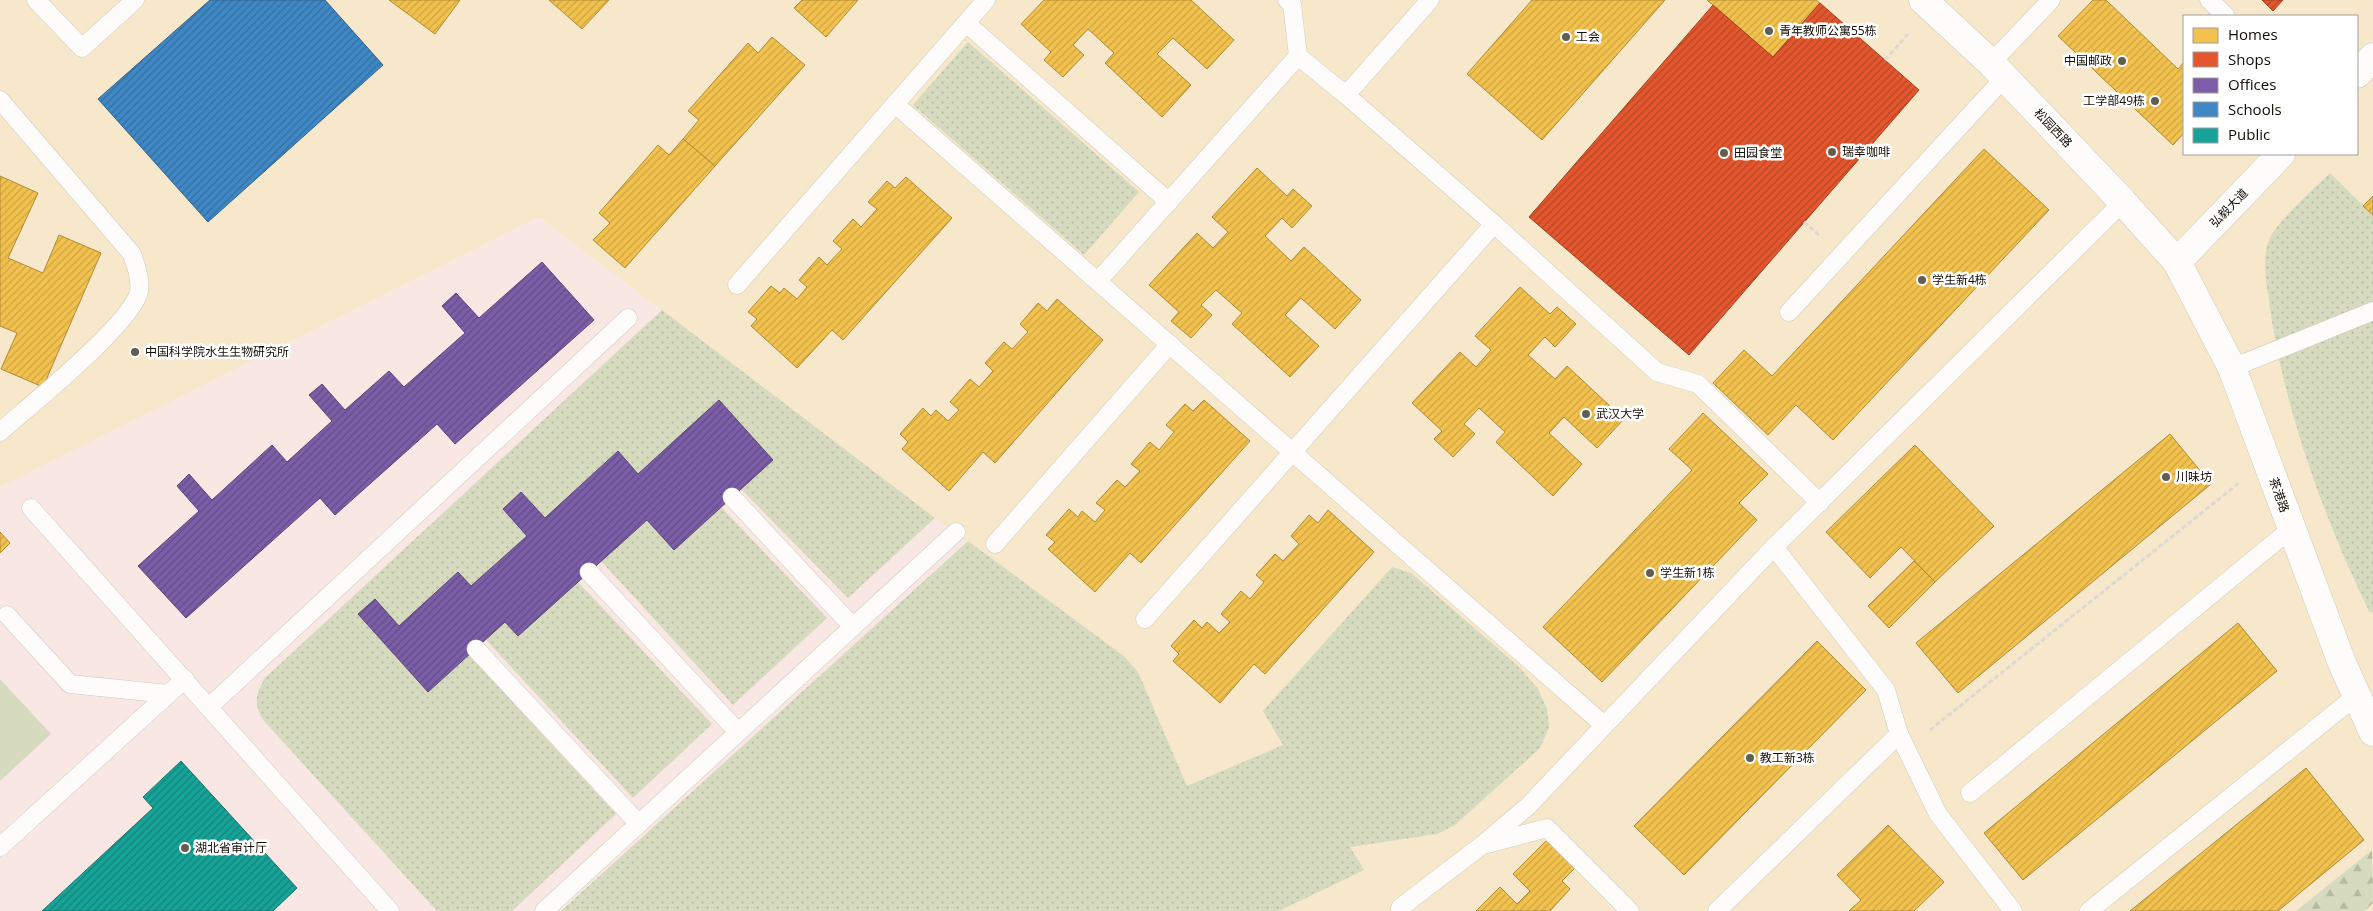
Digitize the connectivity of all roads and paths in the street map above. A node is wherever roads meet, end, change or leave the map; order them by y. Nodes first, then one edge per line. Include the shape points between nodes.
1 (36, 0) edge
2 (135, 0) edge
3 (986, 0) edge
4 (1287, 0) edge
5 (1430, 0) edge
6 (1923, 0) edge
7 (2051, 0) edge
8 (2209, 0) edge
9 (2225, 15) edge
10 (966, 23) junction
11 (1298, 56) junction
12 (2373, 57) edge
13 (1998, 70) junction
14 (2358, 73) edge
15 (1346, 96) junction
16 (0, 100) edge
17 (895, 104) junction
18 (2280, 155) edge
19 (1169, 202) junction
20 (2123, 202) junction
21 (1494, 224) junction
22 (2177, 262) junction
23 (1098, 281) junction
24 (737, 285) dead end
25 (2373, 311) edge
26 (1789, 312) dead end
27 (628, 318) dead end
28 (1170, 344) junction
29 (2232, 368) junction
30 (0, 432) edge
31 (1292, 452) junction
32 (2267, 461) junction
33 (732, 498) dead end
34 (1820, 503) junction
35 (31, 508) dead end
36 (2291, 530) junction
37 (956, 532) dead end
38 (995, 544) dead end
39 (1774, 547) junction
40 (589, 572) dead end
41 (7, 615) dead end
42 (1145, 619) dead end
43 (853, 627) junction
44 (476, 649) dead end
45 (184, 679) junction
46 (168, 694) junction
47 (209, 707) junction
48 (2366, 710) edge
49 (1604, 724) junction
50 (738, 732) junction
51 (1903, 742) junction
52 (1970, 793) dead end
53 (639, 824) junction
54 (1482, 845) junction
55 (0, 847) edge
56 (1400, 908) dead end
57 (390, 911) edge
58 (544, 911) edge
59 (1630, 911) edge
60 (1717, 911) edge
61 (2013, 911) edge
62 (2089, 911) edge

1 - 2 lane via 82,48
3 - 10 lane
4 - 11 lane via 1292,4
5 - 15 lane
6 - 13 street, 松园西路
7 - 13 lane
8 - 9 lane
10 - 17 lane
10 - 19 lane
11 - 15 lane
11 - 19 lane
12 - 14 street
13 - 20 street, 松园西路
13 - 26 lane
15 - 21 lane
16 - 30 lane via 127,246 137,267 139,291 133,306 114,330
17 - 23 lane
17 - 24 lane
18 - 22 street, 弘毅大道
19 - 23 lane
20 - 22 street, 松园西路
20 - 34 lane
21 - 31 lane
21 - 34 lane via 1657,372 1698,384
22 - 29 street, 茶港路
23 - 28 lane
25 - 29 lane
27 - 47 lane
28 - 31 lane
28 - 38 lane
29 - 32 street, 茶港路
31 - 42 lane
31 - 49 lane
32 - 36 street, 茶港路
32 - 51 path
33 - 43 lane
34 - 39 lane
35 - 45 lane
36 - 48 street, 茶港路
36 - 52 lane
37 - 43 lane
39 - 49 lane
39 - 51 lane via 1886,690
40 - 50 lane
41 - 46 lane via 70,684
43 - 50 lane
44 - 53 lane
45 - 46 lane
45 - 47 lane
46 - 55 lane
47 - 57 lane
48 - 62 lane
49 - 54 lane via 1528,806
50 - 53 lane
51 - 60 lane
51 - 61 lane via 1938,814
53 - 58 lane
54 - 56 lane
54 - 59 lane via 1547,828

